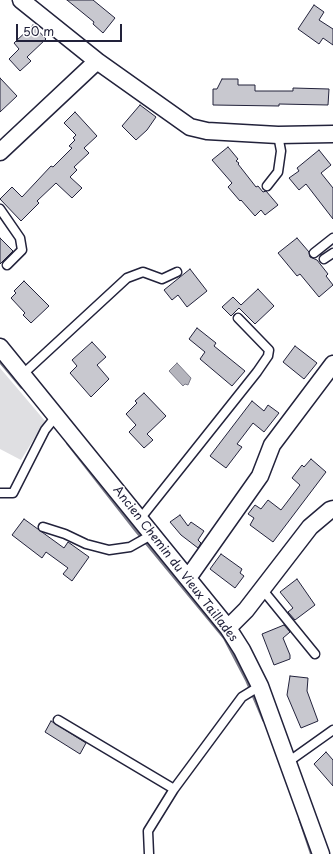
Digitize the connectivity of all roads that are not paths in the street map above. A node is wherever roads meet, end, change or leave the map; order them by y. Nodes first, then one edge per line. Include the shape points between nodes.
1 (21, 0) edge
2 (97, 61) junction
3 (278, 134) junction
4 (333, 134) edge
5 (0, 152) edge
6 (267, 186) dead end
7 (0, 209) edge
8 (333, 238) edge
9 (314, 253) dead end
10 (333, 253) edge
11 (324, 259) dead end
12 (7, 265) dead end
13 (177, 272) dead end
14 (238, 318) dead end
15 (0, 347) edge
16 (333, 364) edge
17 (23, 374) junction
18 (56, 415) junction
19 (0, 493) edge
20 (333, 509) edge
21 (140, 519) junction
22 (43, 527) dead end
23 (153, 534) junction
24 (188, 578) junction
25 (262, 589) junction
26 (228, 628) junction
27 (315, 654) dead end
28 (260, 686) junction
29 (58, 720) dead end
30 (333, 730) edge
31 (288, 762) junction
32 (174, 790) junction
33 (149, 854) edge
34 (321, 854) edge

1 - 2 street
2 - 3 street via 190,126 207,131
2 - 5 street
3 - 4 street
3 - 6 lane via 278,172
7 - 12 lane via 20,238 22,250
8 - 9 lane
10 - 11 lane
13 - 17 lane via 162,279 143,272 127,278
14 - 21 lane via 269,350 268,356 258,372
15 - 17 street, Ancien Chemin du Vieux Taillades
16 - 24 street via 272,445 260,476
17 - 18 street, Ancien Chemin du Vieux Taillades
18 - 19 lane via 45,430 12,493
18 - 21 street, Ancien Chemin du Vieux Taillades
20 - 25 street via 310,528
21 - 23 street, Ancien Chemin du Vieux Taillades
22 - 23 lane via 109,550 130,547
23 - 24 street, Ancien Chemin du Vieux Taillades
24 - 26 street, Ancien Chemin du Vieux Taillades
25 - 26 street
25 - 27 lane
26 - 28 street, Ancien Chemin du Vieux Taillades
28 - 31 street, Ancien Chemin du Vieux Taillades
28 - 32 lane via 242,697
29 - 32 lane
30 - 31 lane
31 - 34 street, Ancien Chemin du Vieux Taillades
32 - 33 lane via 148,831

